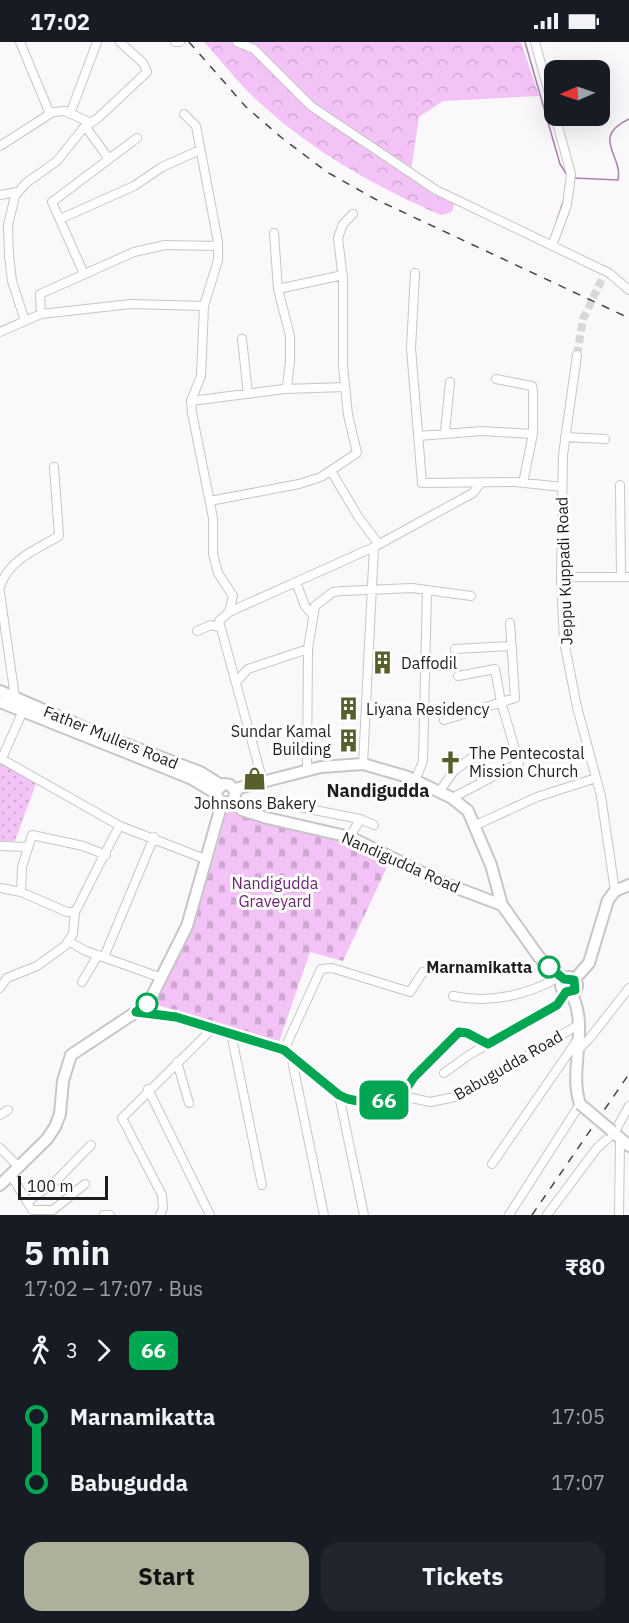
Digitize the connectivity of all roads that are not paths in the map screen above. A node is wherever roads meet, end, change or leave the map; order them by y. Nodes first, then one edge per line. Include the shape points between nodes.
1 (20, 42) edge
2 (97, 42) edge
3 (120, 42) edge
4 (175, 42) edge
5 (180, 42) edge
6 (237, 42) edge
7 (534, 42) edge
8 (50, 114) junction
9 (70, 114) junction
10 (184, 114) dead end
11 (88, 124) junction
12 (136, 138) dead end
13 (0, 146) edge
14 (200, 150) junction
15 (109, 159) junction
16 (17, 192) junction
17 (0, 195) edge
18 (353, 214) dead end
19 (60, 219) junction
20 (274, 233) dead end
21 (218, 246) junction
22 (552, 246) junction
23 (415, 273) dead end
24 (84, 274) junction
25 (343, 275) junction
26 (278, 289) junction
27 (629, 290) edge
28 (204, 306) junction
29 (41, 314) junction
30 (25, 321) junction
31 (0, 332) edge
32 (242, 339) dead end
33 (577, 355) tunnel mouth
34 (496, 379) dead end
35 (450, 382) dead end
36 (345, 387) junction
37 (284, 389) junction
38 (248, 394) junction
39 (191, 401) junction
40 (445, 432) junction
41 (533, 434) junction
42 (418, 436) junction
43 (564, 437) junction
44 (605, 439) dead end
45 (54, 467) dead end
46 (331, 471) junction
47 (523, 483) junction
48 (480, 484) junction
49 (620, 485) dead end
50 (562, 487) junction
51 (210, 501) junction
52 (376, 545) junction
53 (561, 577) junction
54 (625, 577) edge
55 (296, 582) junction
56 (0, 587) edge
57 (371, 590) junction
58 (427, 590) junction
59 (0, 593) edge
60 (471, 596) dead end
61 (229, 612) junction
62 (312, 614) junction
63 (510, 623) dead end
64 (218, 627) junction
65 (197, 631) dead end
66 (512, 646) junction
67 (308, 649) junction
68 (455, 649) dead end
69 (458, 676) dead end
70 (236, 682) junction
71 (0, 691) edge
72 (15, 697) junction
73 (0, 702) edge
74 (501, 702) junction
75 (23, 711) junction
76 (444, 720) dead end
77 (478, 753) dead end
78 (1, 758) edge
79 (363, 764) junction
80 (307, 770) junction
81 (596, 778) junction
82 (416, 781) junction
83 (263, 782) junction
84 (439, 792) junction
85 (223, 796) junction
86 (452, 798) junction
87 (299, 807) dead end
88 (360, 819) junction
89 (374, 825) dead end
90 (120, 826) junction
91 (474, 826) junction
92 (154, 837) junction
93 (350, 837) junction
94 (0, 846) edge
95 (28, 848) junction
96 (106, 855) junction
97 (205, 859) junction
98 (629, 885) edge
99 (0, 888) edge
100 (615, 891) junction
101 (21, 892) junction
102 (502, 905) junction
103 (75, 912) junction
104 (68, 941) junction
105 (101, 956) junction
106 (423, 972) dead end
107 (162, 978) junction
108 (566, 978) junction
109 (82, 982) dead end
110 (0, 988) edge
111 (629, 988) edge
112 (568, 993) junction
113 (453, 996) dead end
114 (136, 1012) junction
115 (578, 1025) junction
116 (213, 1028) junction
117 (231, 1034) junction
118 (488, 1044) junction
119 (578, 1044) junction
120 (284, 1050) junction
121 (291, 1055) junction
122 (177, 1062) junction
123 (444, 1073) dead end
124 (148, 1089) junction
125 (339, 1095) junction
126 (400, 1098) junction
127 (189, 1103) dead end
128 (580, 1104) junction
129 (629, 1106) edge
130 (8, 1110) dead end
131 (0, 1115) edge
132 (619, 1137) edge
133 (91, 1144) dead end
134 (0, 1148) edge
135 (492, 1164) dead end
136 (19, 1167) junction
137 (11, 1175) junction
138 (85, 1184) dead end
139 (0, 1185) edge
140 (261, 1185) dead end
141 (27, 1202) junction
142 (34, 1212) edge
143 (104, 1215) edge
144 (110, 1215) edge
145 (160, 1215) edge
146 (210, 1215) edge
147 (324, 1215) edge
148 (364, 1215) edge
149 (509, 1215) edge
150 (547, 1215) edge
151 (619, 1215) edge

1 - 8 street
2 - 9 street
3 - 11 street via 143,63 147,72
4 - 5 street
6 - 22 street via 254,49 311,106 395,164 436,190
7 - 22 street via 571,178 567,205
8 - 9 street
8 - 13 street
9 - 11 street
10 - 14 street via 196,126
11 - 15 street
11 - 16 street via 57,161
12 - 15 street
14 - 19 street via 162,167 134,186
14 - 21 street
15 - 19 street via 52,202
16 - 17 street
16 - 30 street via 8,225 9,256 12,281
18 - 25 street via 343,224 338,238
19 - 24 street
20 - 26 street
21 - 24 street via 165,245 134,252
21 - 28 street via 218,260
22 - 27 street
23 - 42 street via 411,348
24 - 29 street via 40,294
25 - 26 street
25 - 36 street
26 - 37 street via 290,336
28 - 29 street via 131,304
28 - 39 street via 201,376
29 - 30 street
30 - 31 street
32 - 38 street
33 - 43 street, Jeppu Kuppadi Road
34 - 41 street via 532,387
35 - 40 street
36 - 37 street
36 - 46 street via 357,453
37 - 38 street
38 - 39 street
39 - 51 street
40 - 41 street
40 - 42 street
41 - 47 street
42 - 48 street via 422,483
43 - 44 street
43 - 50 street, Jeppu Kuppadi Road
45 - 56 street via 59,536 16,561 5,572
46 - 51 street via 299,484
46 - 52 street
47 - 48 street
47 - 50 street
48 - 52 street via 473,493
49 - 54 street
50 - 53 street, Jeppu Kuppadi Road
51 - 61 street via 213,554 218,573 233,596
52 - 55 street
52 - 57 street
53 - 54 street
53 - 81 street, Jeppu Kuppadi Road via 564,641
55 - 61 street
55 - 62 street
57 - 58 street
57 - 62 street via 333,592 315,606
57 - 79 street
58 - 60 street
58 - 82 street via 423,761
59 - 72 street
61 - 64 street
62 - 67 street
63 - 66 street
64 - 65 street via 211,625
64 - 70 street
66 - 68 street
66 - 74 street via 515,698
67 - 70 street via 248,669
67 - 80 street
69 - 74 street via 495,669
70 - 83 street
71 - 72 main road, Father Mullers Road
72 - 85 main road, Father Mullers Road via 200,772
73 - 75 main road
74 - 76 street
74 - 86 street via 519,763
75 - 78 street
75 - 85 main road via 190,778
77 - 84 street via 454,771
78 - 90 street
79 - 80 main road
79 - 82 main road
80 - 83 main road
81 - 91 street via 537,797
81 - 100 street, Jeppu Kuppadi Road
82 - 84 main road
83 - 85 main road via 235,789 227,784
84 - 86 main road
85 - 93 main road, Nandigudda Road via 242,810
85 - 97 main road
86 - 91 main road via 468,811
87 - 88 street
88 - 89 street
88 - 93 street
90 - 92 street
90 - 96 street via 115,829
91 - 102 main road
92 - 97 street
92 - 105 street
93 - 102 main road, Nandigudda Road via 441,882
94 - 95 street
95 - 96 street via 32,835
95 - 101 street
96 - 103 street
97 - 107 main road via 187,926
98 - 100 main road
99 - 101 street
100 - 108 main road via 608,900 589,963
101 - 103 street
102 - 108 main road via 538,957
103 - 104 street via 73,934
104 - 105 street
104 - 110 street via 37,966 7,978
105 - 107 street
105 - 109 street
106 - 120 street via 410,992 332,968 321,969
107 - 114 main road via 148,1004
108 - 112 main road via 576,988
108 - 113 street via 494,999
111 - 119 street via 589,1040
112 - 115 main road via 576,1006
112 - 118 street via 557,1005
114 - 116 street, Babugudda Road via 176,1017
114 - 136 main road via 71,1055 55,1127
115 - 119 main road
115 - 126 street, Babugudda Road via 460,1096 440,1102
116 - 117 street, Babugudda Road
116 - 122 street
117 - 120 street, Babugudda Road
117 - 140 street
118 - 123 street
118 - 126 street via 467,1033 453,1035
119 - 128 main road via 575,1079
119 - 135 street
120 - 121 street, Babugudda Road
121 - 125 street, Babugudda Road
121 - 147 street
122 - 124 street
122 - 127 street
124 - 145 street via 122,1118 162,1196
124 - 146 street
125 - 126 street, Babugudda Road via 358,1101
125 - 148 street
128 - 132 main road, bridge
128 - 149 street
129 - 132 street
130 - 131 street
132 - 150 street via 597,1148
132 - 151 street
133 - 141 street via 57,1180
134 - 136 street
136 - 137 main road
137 - 139 main road
137 - 141 street
138 - 142 street via 53,1210
141 - 142 street
143 - 144 street

